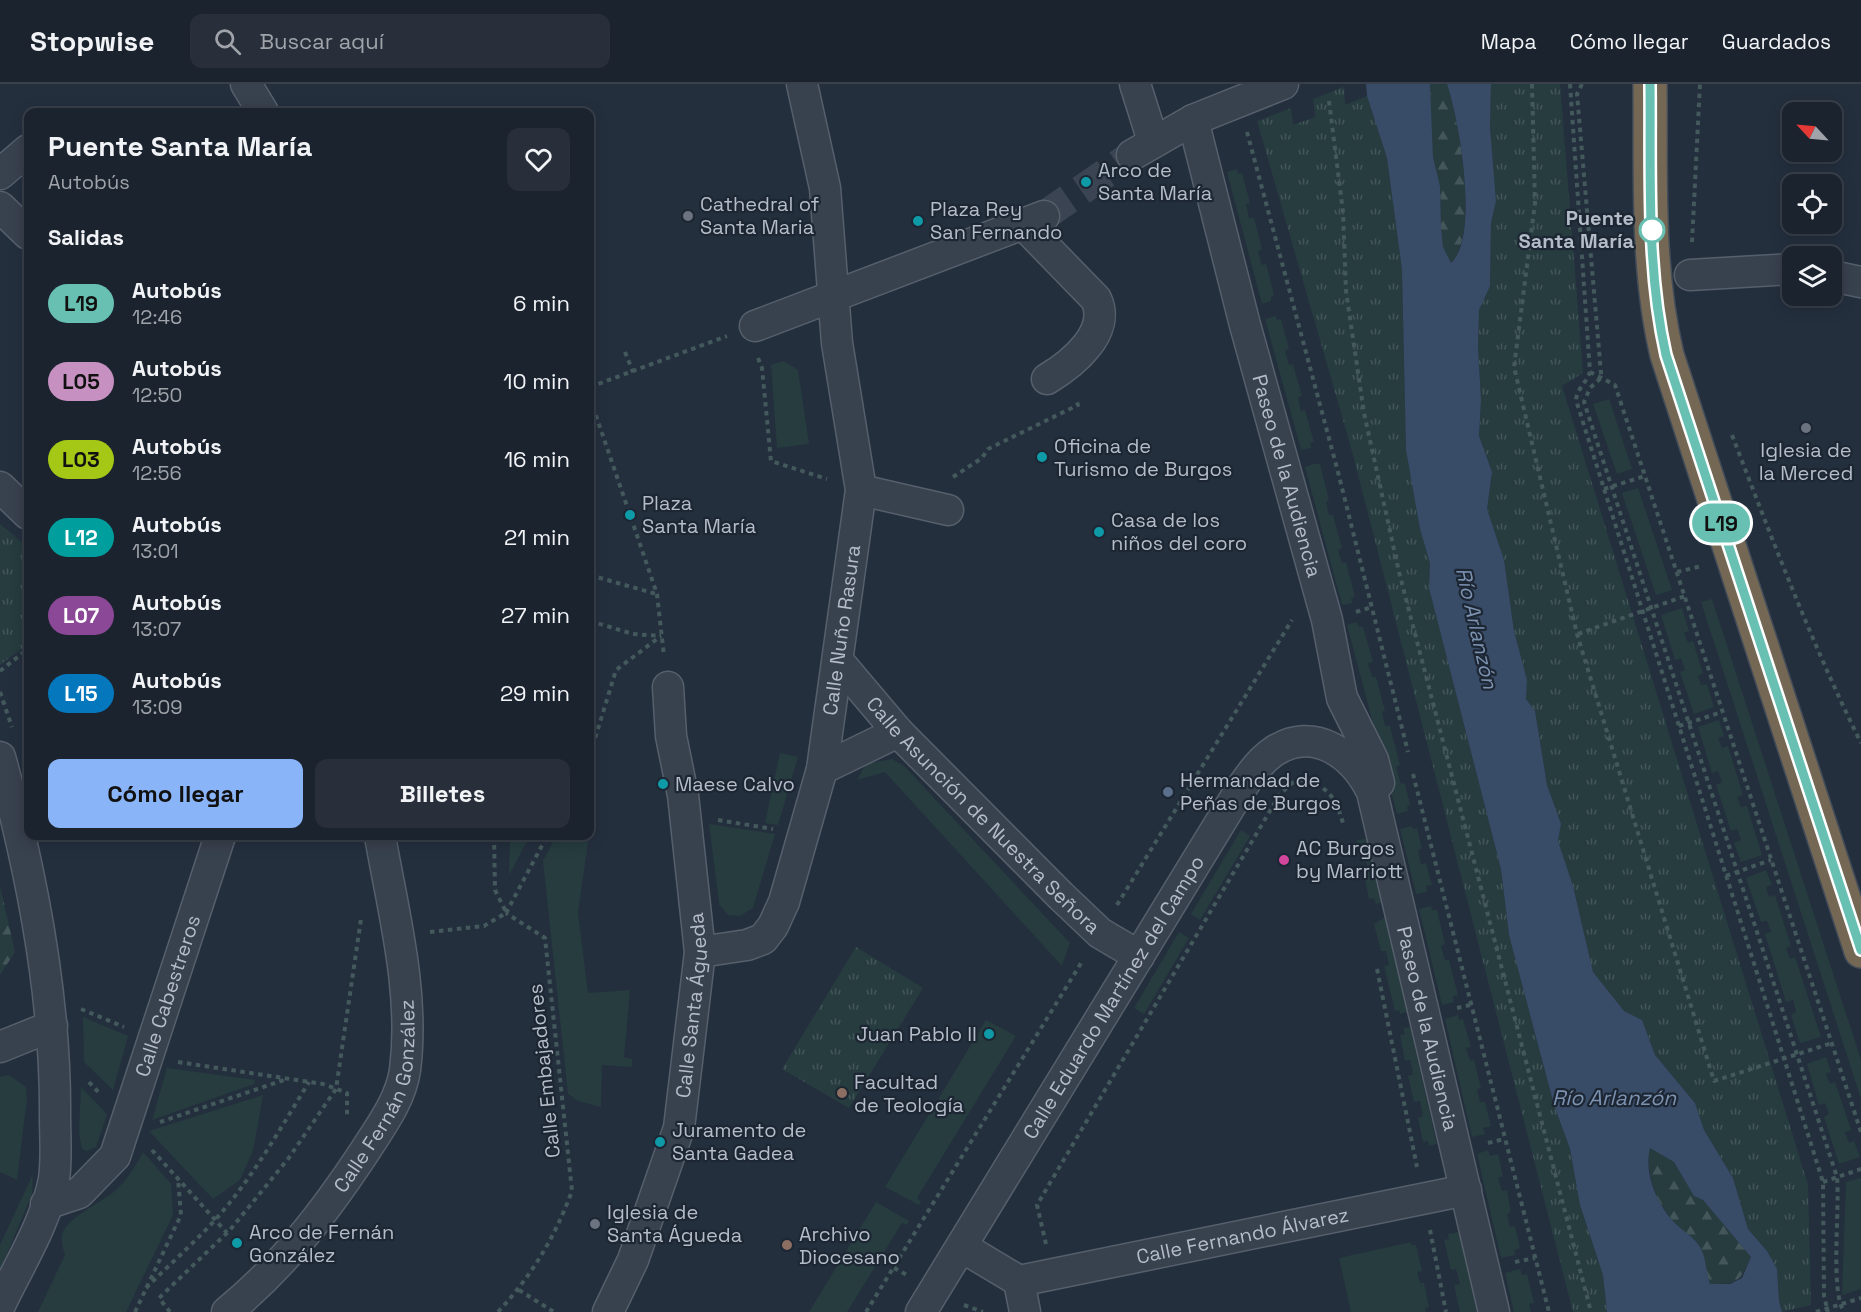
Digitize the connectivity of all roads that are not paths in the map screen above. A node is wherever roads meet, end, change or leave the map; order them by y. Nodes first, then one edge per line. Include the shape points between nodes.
1 (246, 84) edge
2 (802, 84) edge
3 (1135, 84) edge
4 (1282, 84) edge
5 (1650, 84) edge
6 (261, 108) edge
7 (1193, 120) junction
8 (24, 153) edge
9 (0, 174) edge
10 (0, 207) edge
11 (24, 230) edge
12 (1782, 269) edge
13 (1690, 275) road end
14 (1842, 278) edge
15 (1861, 282) edge
16 (833, 298) junction
17 (751, 327) road end
18 (1056, 373) road end
19 (0, 487) edge
20 (861, 490) junction
21 (24, 510) edge
22 (948, 510) dead end
23 (838, 661) junction
24 (668, 687) dead end
25 (898, 732) junction
26 (1344, 754) joint
27 (0, 757) edge
28 (822, 769) junction
29 (1391, 825) dead end
30 (219, 840) edge
31 (381, 840) edge
32 (1861, 951) edge
33 (700, 952) junction
34 (1139, 956) junction
35 (52, 1026) junction
36 (0, 1047) edge
37 (55, 1150) junction
38 (115, 1156) junction
39 (1466, 1190) junction
40 (46, 1204) junction
41 (962, 1247) junction
42 (1019, 1281) junction
43 (0, 1305) edge
44 (227, 1312) edge
45 (608, 1312) edge
46 (921, 1312) edge
47 (1025, 1312) edge
48 (1494, 1312) edge

1 - 6 street
2 - 16 street via 825,188
3 - 7 street via 1142,148
4 - 7 street
5 - 32 highway via 1656,312 1666,355
7 - 29 street, Paseo de la Audiencia via 1327,620 1342,698 1373,760
8 - 9 street
10 - 11 street
12 - 13 street
14 - 15 street
16 - 17 street
16 - 18 street via 1033,220 1100,306 1096,331 1089,342
16 - 20 street, Calle Nuño Rasura
19 - 21 street
20 - 22 street
20 - 23 street, Calle Nuño Rasura
23 - 25 street, Calle Asunción de Nuestra Señora
23 - 28 street, Calle Nuño Rasura
24 - 33 street, Calle Santa Águeda
25 - 28 street
25 - 34 street, Calle Asunción de Nuestra Señora via 1100,933
26 - 34 street, Calle Eduardo Martínez del Campo via 1318,744 1295,744 1276,750 1257,766
26 - 39 street, Paseo de la Audiencia via 1358,767 1372,792
27 - 35 street via 16,813 51,1000
28 - 33 street, Calle Nuño Rasura via 784,902 773,926 763,939 747,945
30 - 38 street, Calle Cabestreros
31 - 44 street, Calle Fernán González via 406,994 406,1047 400,1088 379,1129 312,1228 276,1269
33 - 45 street, Calle Santa Águeda via 679,1128 633,1260
34 - 41 street, Calle Eduardo Martínez del Campo
35 - 36 street
35 - 37 street
37 - 38 street via 81,1169
37 - 40 street via 54,1179
38 - 40 street, Calle Cabestreros via 79,1193
39 - 42 street, Calle Fernando Álvarez
39 - 48 street, Paseo de la Audiencia
40 - 43 street
41 - 42 street
41 - 46 street, Calle Eduardo Martínez del Campo
42 - 47 street

